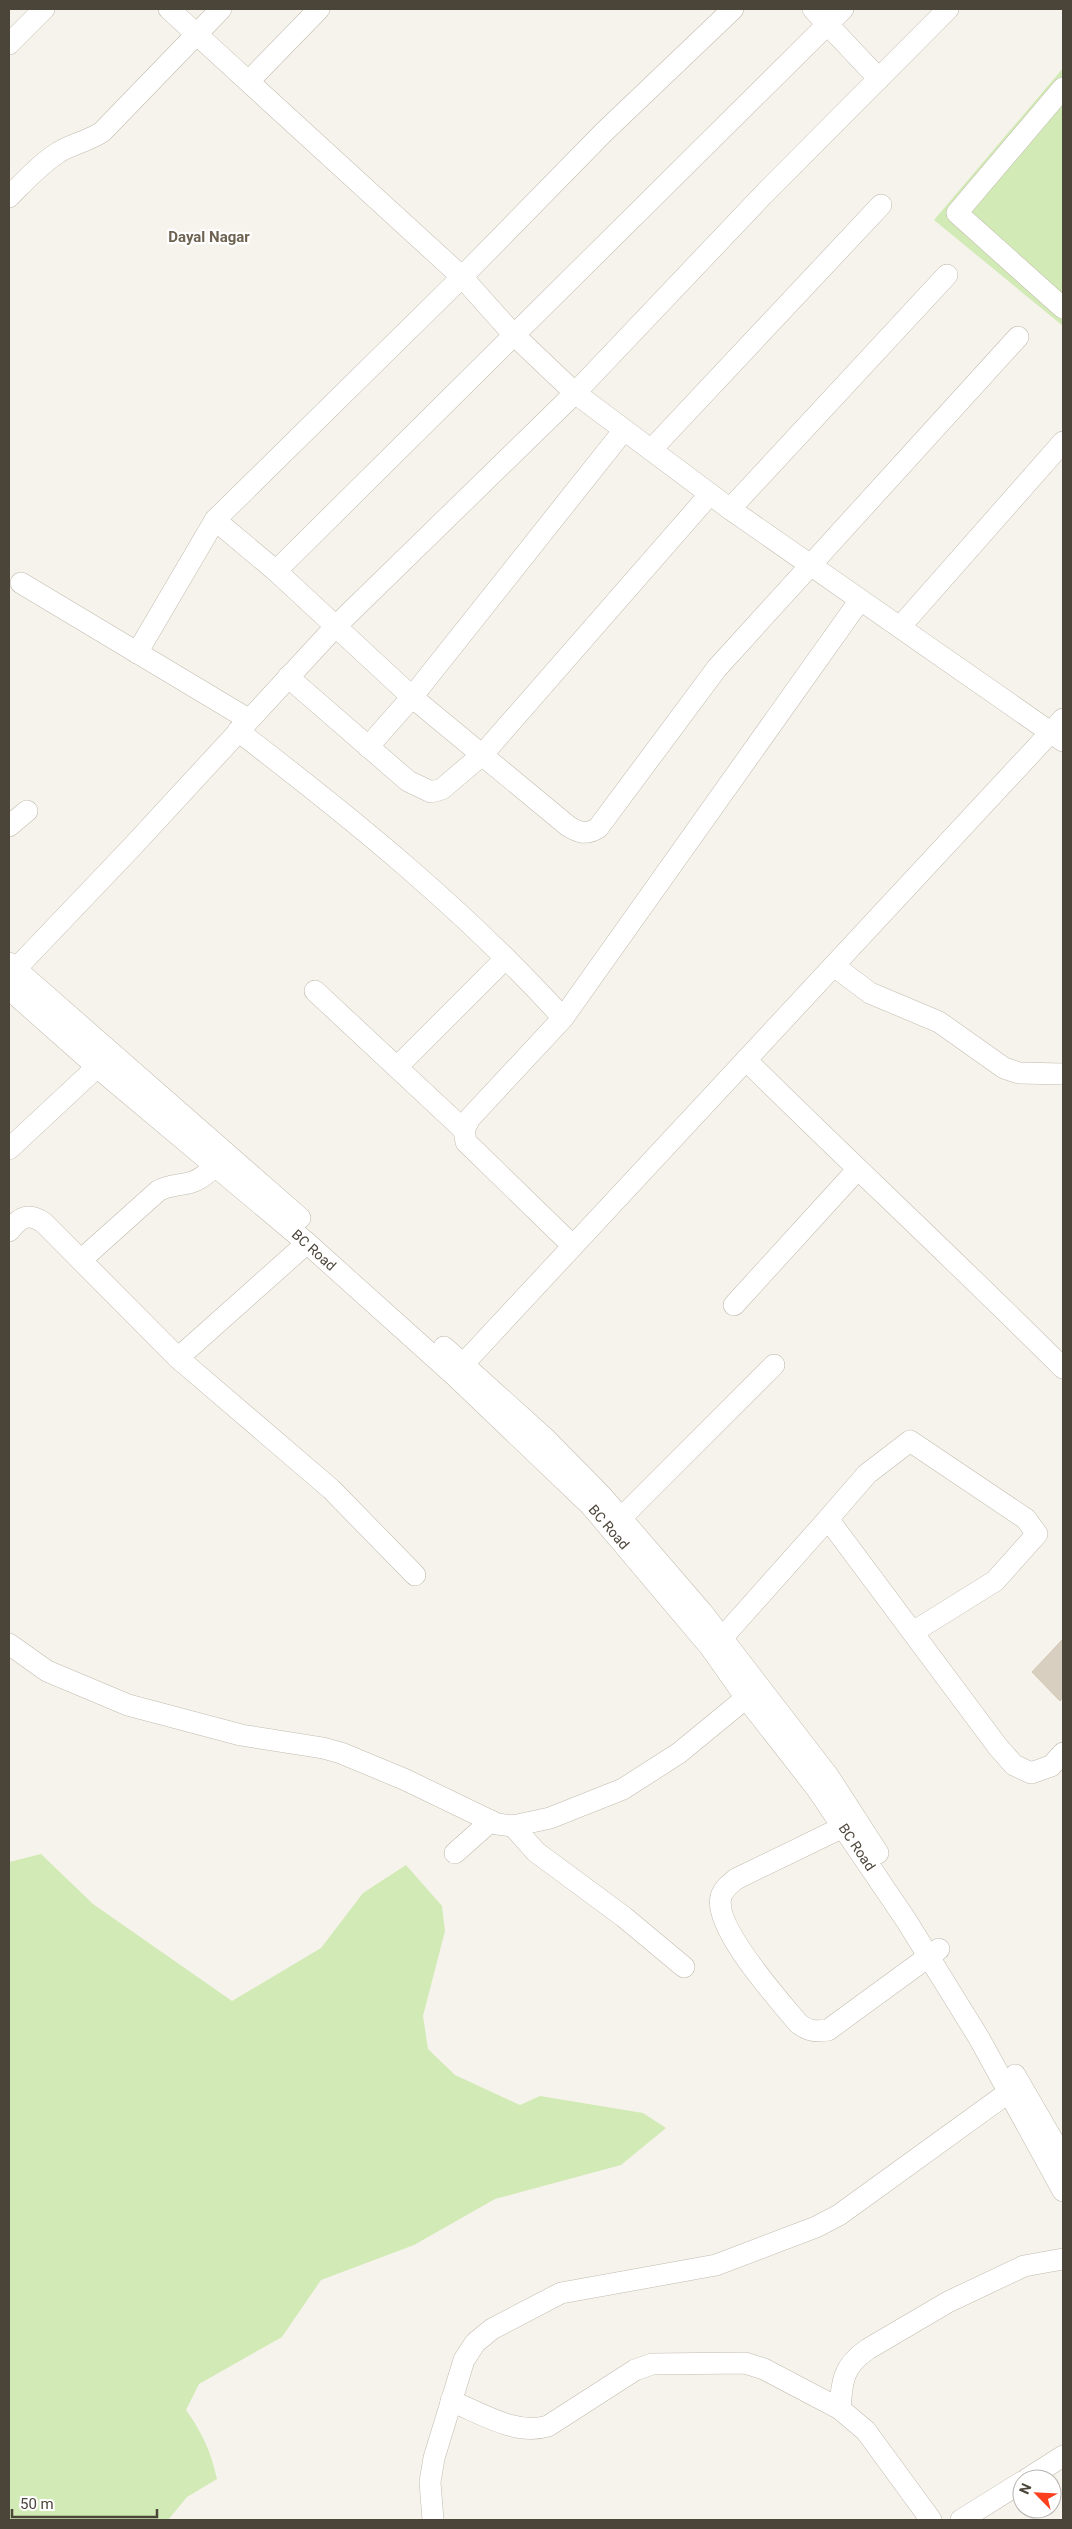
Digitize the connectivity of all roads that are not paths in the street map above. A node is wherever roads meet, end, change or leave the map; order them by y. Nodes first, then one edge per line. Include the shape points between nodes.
1 (44, 9) edge
2 (169, 9) edge
3 (221, 9) edge
4 (319, 9) edge
5 (733, 9) edge
6 (843, 9) edge
7 (948, 9) edge
8 (820, 16) edge
9 (197, 34) junction
10 (9, 44) edge
11 (879, 79) junction
12 (249, 82) junction
13 (1063, 88) edge
14 (9, 196) edge
15 (881, 205) dead end
16 (947, 275) dead end
17 (462, 277) junction
18 (1063, 308) edge
19 (513, 334) junction
20 (1018, 337) dead end
21 (575, 393) junction
22 (624, 430) junction
23 (1063, 442) edge
24 (651, 450) junction
25 (710, 494) junction
26 (730, 508) junction
27 (215, 520) junction
28 (812, 566) junction
29 (276, 571) junction
30 (21, 583) dead end
31 (860, 600) junction
32 (335, 627) junction
33 (900, 627) junction
34 (137, 653) junction
35 (288, 677) junction
36 (412, 697) junction
37 (243, 725) junction
38 (1059, 731) edge
39 (368, 747) junction
40 (483, 754) junction
41 (27, 811) dead end
42 (9, 826) edge
43 (506, 958) junction
44 (834, 966) junction
45 (10, 974) edge
46 (315, 991) dead end
47 (563, 1018) junction
48 (746, 1060) junction
49 (97, 1067) junction
50 (397, 1068) junction
51 (1063, 1074) edge
52 (464, 1130) junction
53 (9, 1149) edge
54 (216, 1166) junction
55 (857, 1170) junction
56 (9, 1231) edge
57 (307, 1243) junction
58 (573, 1246) junction
59 (81, 1260) junction
60 (734, 1305) dead end
61 (178, 1358) junction
62 (774, 1365) dead end
63 (1063, 1368) edge
64 (459, 1369) junction
65 (621, 1518) junction
66 (828, 1519) junction
67 (415, 1575) dead end
68 (913, 1632) junction
69 (716, 1642) junction
70 (9, 1644) edge
71 (746, 1698) junction
72 (1063, 1753) edge
73 (491, 1821) junction
74 (513, 1826) junction
75 (843, 1827) junction
76 (455, 1853) dead end
77 (934, 1953) junction
78 (684, 1967) dead end
79 (1014, 2087) junction
80 (1063, 2158) edge
81 (1063, 2191) edge
82 (1063, 2259) edge
83 (451, 2401) junction
84 (840, 2409) junction
85 (1063, 2456) edge
86 (1043, 2469) edge
87 (1012, 2488) edge
88 (432, 2520) edge
89 (931, 2520) edge
90 (961, 2520) edge

1 - 10 street
2 - 9 street
3 - 9 street
4 - 12 street
5 - 17 street via 604,132
6 - 8 street
7 - 11 street
8 - 11 street
8 - 19 street
9 - 12 street
9 - 14 street via 102,132 61,151
11 - 21 street
12 - 17 street
13 - 18 street via 958,213
15 - 24 street
16 - 26 street
17 - 19 street
17 - 27 street
19 - 21 street
19 - 29 street
20 - 28 street
21 - 22 street
21 - 32 street
22 - 24 street
22 - 36 street
23 - 33 street
24 - 25 street
25 - 26 street
25 - 40 street
26 - 28 street
27 - 29 street
27 - 34 street
28 - 31 street
28 - 40 street via 717,668 598,828 590,833 579,833 568,826
29 - 32 street
30 - 34 street
31 - 33 street
31 - 47 street
32 - 35 street
32 - 36 street
33 - 38 street
34 - 37 street
35 - 37 street
35 - 39 street
36 - 39 street
36 - 40 street
37 - 43 street via 438,892
37 - 45 street
38 - 44 street
39 - 40 street via 408,781 431,792 442,790
41 - 42 street
43 - 47 street
43 - 50 street
44 - 48 street
44 - 51 street via 870,993 938,1022 1004,1068 1019,1073
45 - 49 street, BC Road
45 - 64 street, BC Road
46 - 50 street
47 - 52 street via 470,1118
48 - 55 street
48 - 58 street
49 - 53 street
49 - 54 street, BC Road
50 - 52 street
52 - 58 street via 466,1142
54 - 57 street, BC Road
54 - 59 street via 192,1182 168,1185 158,1191
55 - 60 street
55 - 63 street
56 - 59 street via 25,1216 35,1217
57 - 61 street
57 - 64 street, BC Road
58 - 64 street
59 - 61 street
61 - 67 street via 331,1489
62 - 65 street
64 - 65 street, BC Road via 546,1438
64 - 69 street, BC Road via 592,1506
65 - 69 street, BC Road via 702,1612
66 - 68 street
66 - 68 street via 867,1474 910,1441 1026,1520 1037,1534 995,1581
66 - 69 street
68 - 72 street via 1014,1765 1031,1773 1051,1766
69 - 71 street, BC Road
69 - 77 street, BC Road via 829,1777
70 - 73 street via 47,1671 128,1705 241,1735 341,1753
71 - 74 street via 679,1753 623,1789 550,1818
71 - 75 street, BC Road
73 - 74 street
73 - 76 street
74 - 78 street via 536,1852 624,1917
75 - 77 street, BC Road
75 - 77 street via 727,1887 721,1896 720,1909 743,1956 798,2023 817,2032 828,2030
77 - 79 street, BC Road via 992,2030
79 - 80 street, BC Road
79 - 81 street, BC Road
79 - 83 street via 839,2215 816,2227 716,2265 561,2293 492,2329 475,2343 464,2360
82 - 84 street via 1024,2266 948,2302 868,2349 847,2368
83 - 84 street via 517,2428 534,2430 548,2426 635,2370 652,2364 745,2363 764,2369
83 - 88 street via 430,2482
84 - 89 street via 866,2431
85 - 86 street
87 - 90 street

